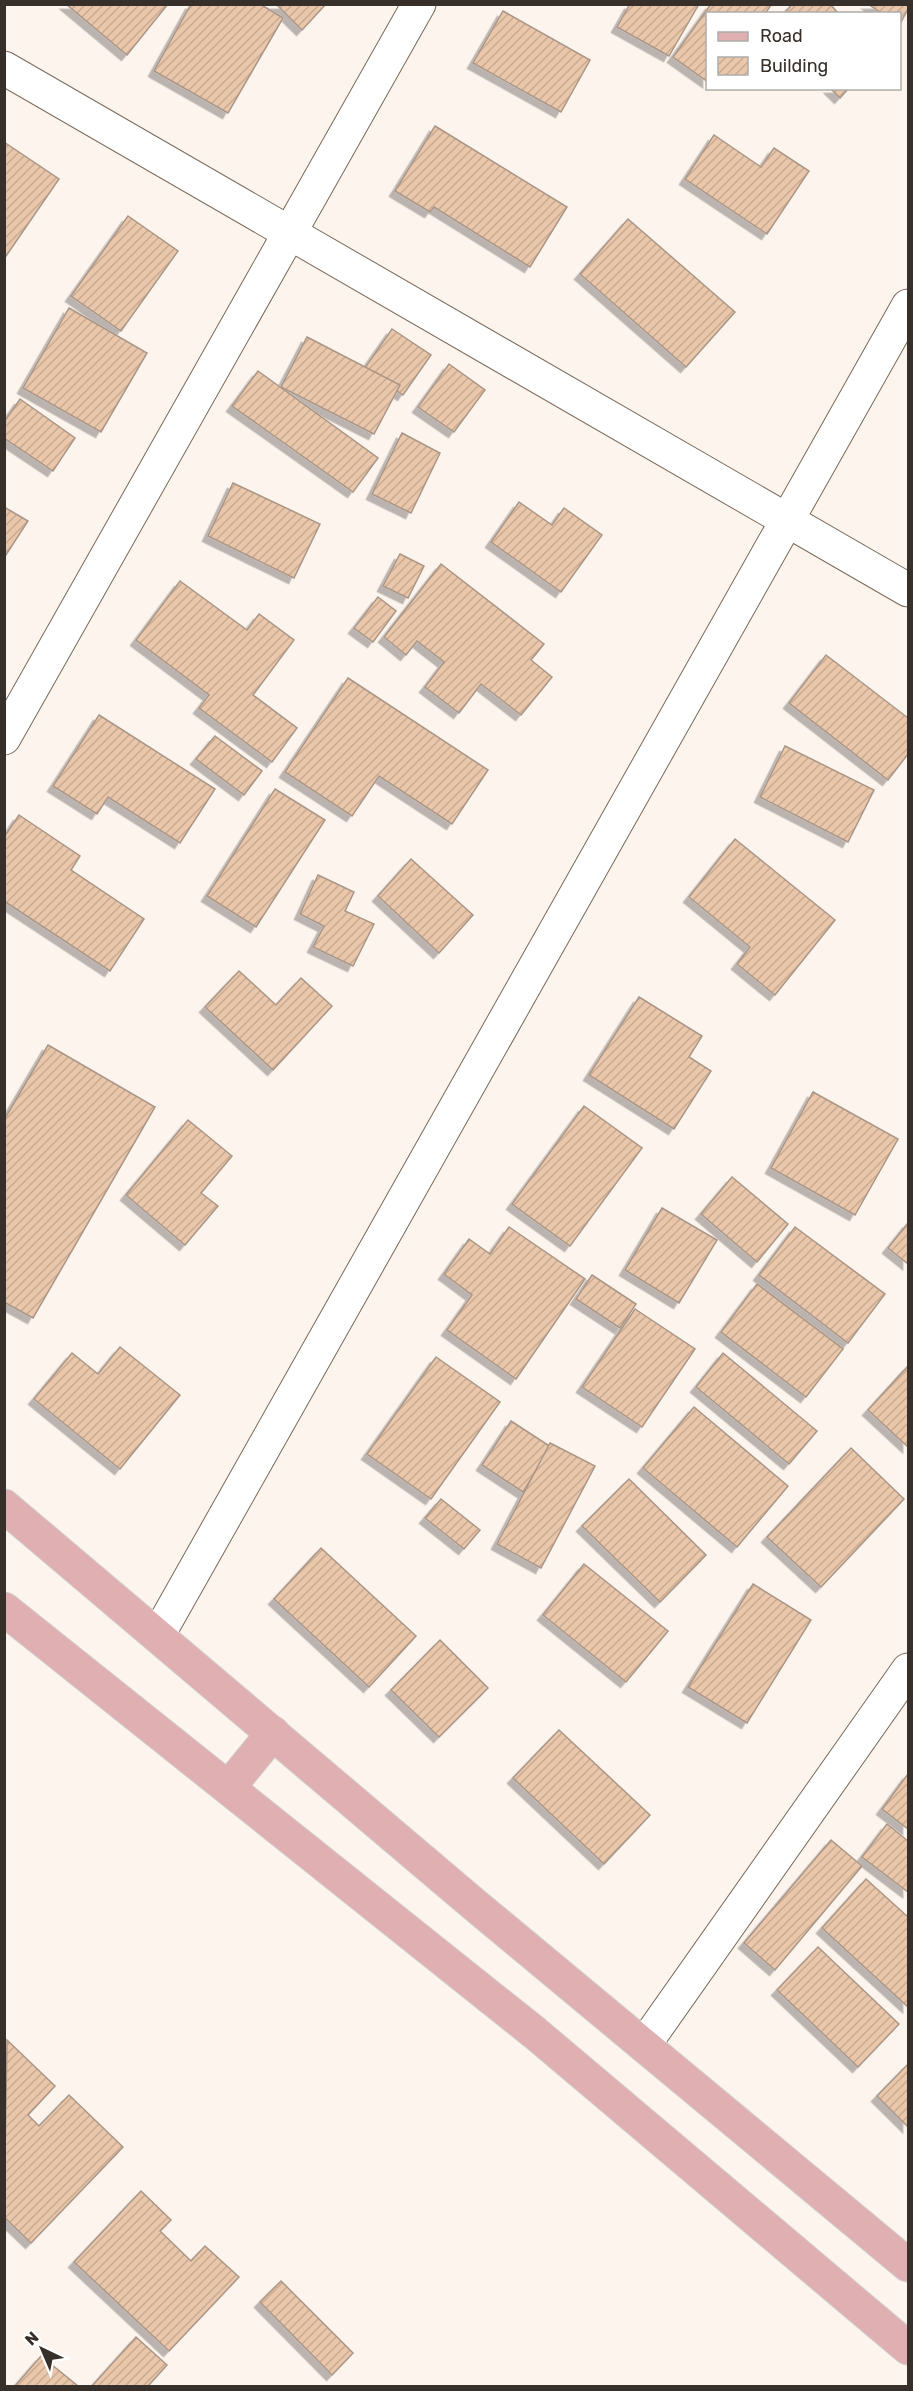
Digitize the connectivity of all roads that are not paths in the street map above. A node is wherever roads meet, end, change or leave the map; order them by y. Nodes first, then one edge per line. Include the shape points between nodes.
1 (418, 4) edge
2 (4, 68) edge
3 (289, 233) junction
4 (909, 306) edge
5 (786, 519) junction
6 (909, 590) edge
7 (5, 736) edge
8 (4, 1506) edge
9 (4, 1609) edge
10 (158, 1635) junction
11 (909, 1670) edge
12 (273, 1733) junction
13 (229, 1787) junction
14 (644, 2045) junction
15 (909, 2265) edge
16 (909, 2348) edge

1 - 3 street
2 - 3 street
3 - 5 street
3 - 7 street
4 - 5 street
5 - 6 street
5 - 10 street
8 - 10 main road
9 - 13 main road
10 - 12 main road
11 - 14 street
12 - 13 main road
12 - 14 main road
13 - 16 main road via 535,2033
14 - 15 main road

